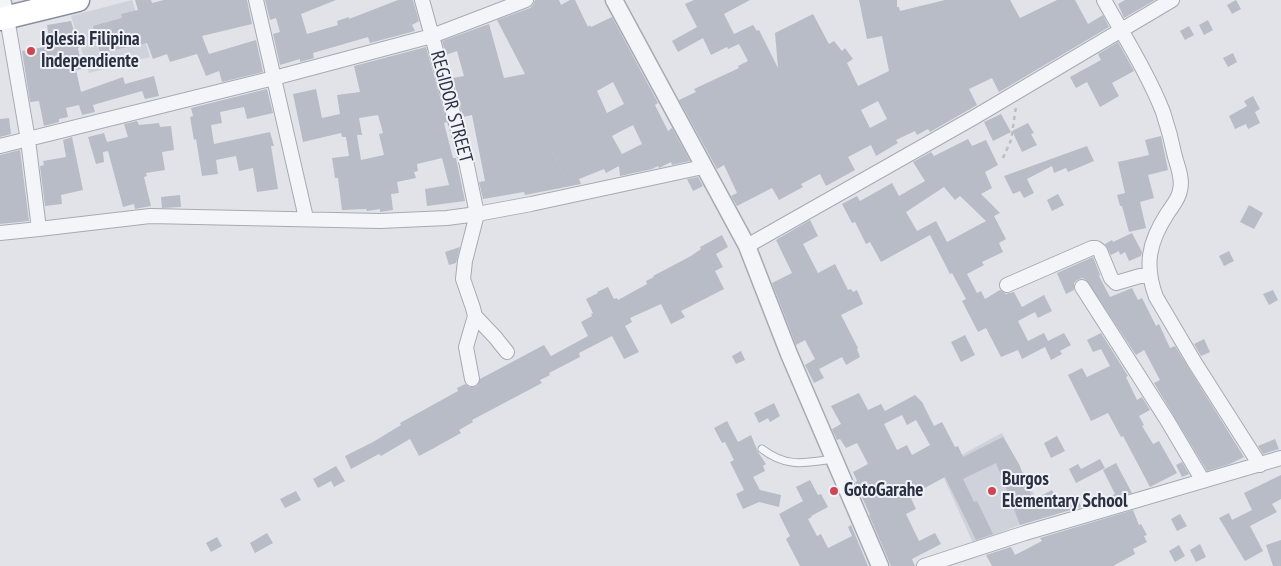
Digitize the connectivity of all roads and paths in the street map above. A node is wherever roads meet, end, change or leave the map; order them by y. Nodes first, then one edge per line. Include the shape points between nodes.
1 (256, 0) edge
2 (422, 0) edge
3 (614, 0) edge
4 (1172, 0) edge
5 (521, 1) edge
6 (1107, 1) edge
7 (65, 2) edge
8 (3, 12) edge
9 (1121, 30) junction
10 (432, 36) junction
11 (274, 78) junction
12 (1022, 89) junction
13 (28, 140) junction
14 (548, 144) dead end
15 (0, 146) edge
16 (1003, 158) dead end
17 (703, 166) junction
18 (572, 194) junction
19 (477, 214) junction
20 (306, 218) junction
21 (39, 229) junction
22 (0, 233) edge
23 (747, 246) junction
24 (1149, 276) junction
25 (1007, 285) dead end
26 (1082, 287) dead end
27 (474, 316) junction
28 (507, 352) dead end
29 (472, 378) dead end
30 (762, 450) dead end
31 (833, 458) junction
32 (1281, 458) edge
33 (1260, 465) junction
34 (1203, 481) junction
35 (880, 566) edge
36 (924, 566) edge

1 - 11 street
2 - 10 street, REGIDOR STREET
3 - 17 street
4 - 9 street
5 - 10 street
6 - 9 street
7 - 8 highway
8 - 13 street
9 - 12 street
9 - 24 street via 1162,111 1181,181 1178,197 1154,238
10 - 11 street
10 - 19 street, REGIDOR STREET via 465,156
11 - 13 street
11 - 20 street
12 - 16 path via 1014,112 1011,140
12 - 23 street
13 - 15 street
13 - 21 street
14 - 18 path
17 - 18 street
17 - 23 street
18 - 19 street
19 - 20 street via 423,220
19 - 27 street via 463,279
20 - 21 street via 150,216
21 - 22 street
23 - 31 street
24 - 25 street via 1116,283 1100,251 1092,248
24 - 33 street via 1156,297
26 - 34 street
27 - 28 street
27 - 29 street via 466,348
30 - 31 lane via 795,464
31 - 35 street
32 - 33 street
33 - 34 street
34 - 36 street

